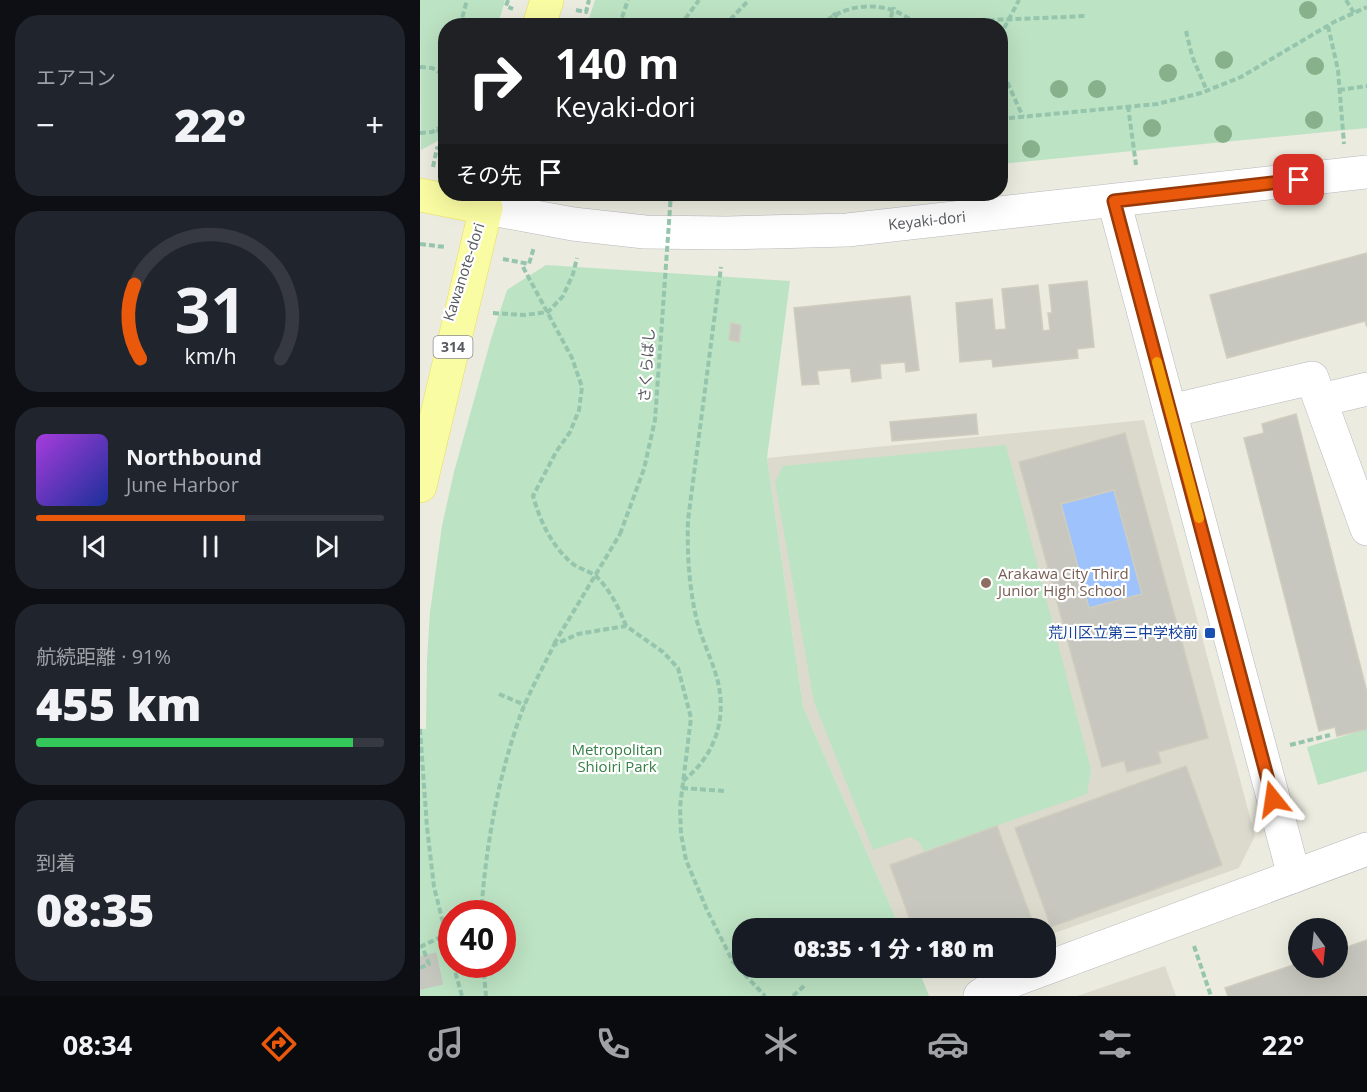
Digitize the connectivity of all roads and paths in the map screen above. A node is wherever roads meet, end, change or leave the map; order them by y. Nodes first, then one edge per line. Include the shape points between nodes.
1 (467, 0) edge
2 (508, 0) edge
3 (590, 0) edge
4 (628, 0) edge
5 (699, 0) edge
6 (749, 0) edge
7 (1019, 0) edge
8 (1346, 0) edge
9 (561, 5) edge
10 (894, 7) junction
11 (1367, 7) edge
12 (833, 13) junction
13 (1354, 13) junction
14 (1087, 16) dead end
15 (526, 17) edge
16 (462, 18) edge
17 (621, 18) edge
18 (686, 18) edge
19 (732, 18) edge
20 (828, 18) edge
21 (838, 18) edge
22 (891, 18) edge
23 (910, 18) edge
24 (1010, 19) junction
25 (1008, 22) edge
26 (1328, 26) junction
27 (1186, 32) dead end
28 (420, 68) edge
29 (438, 71) edge
30 (1008, 84) edge
31 (1367, 86) edge
32 (1339, 90) junction
33 (1207, 91) junction
34 (1128, 106) junction
35 (1023, 117) junction
36 (1008, 118) edge
37 (437, 129) edge
38 (420, 133) edge
39 (1344, 145) dead end
40 (438, 148) edge
41 (1136, 165) dead end
42 (1367, 172) edge
43 (426, 184) edge
44 (488, 201) edge
45 (488, 201) edge
46 (492, 201) edge
47 (671, 201) edge
48 (1114, 201) junction
49 (536, 239) dead end
50 (420, 244) edge
51 (445, 247) dead end
52 (500, 258) dead end
53 (577, 258) dead end
54 (524, 267) dead end
55 (721, 267) dead end
56 (548, 312) junction
57 (493, 313) dead end
58 (1367, 389) edge
59 (1321, 400) junction
60 (420, 405) edge
61 (1170, 411) junction
62 (420, 486) edge
63 (1367, 529) edge
64 (596, 576) junction
65 (626, 626) junction
66 (554, 645) junction
67 (499, 694) dead end
68 (525, 705) junction
69 (420, 729) edge
70 (1330, 735) dead end
71 (1287, 746) dead end
72 (682, 782) junction
73 (682, 788) junction
74 (725, 791) dead end
75 (1367, 849) edge
76 (1294, 876) junction
77 (482, 900) edge
78 (438, 903) edge
79 (438, 939) edge
80 (1192, 939) dead end
81 (420, 968) edge
82 (457, 978) edge
83 (484, 978) edge
84 (804, 986) dead end
85 (462, 996) edge
86 (486, 996) edge
87 (765, 996) edge
88 (793, 996) edge
89 (980, 996) edge
90 (1211, 996) edge

1 - 16 path
2 - 15 path via 506,6
3 - 9 path via 586,12
4 - 17 path
5 - 18 path
6 - 19 path
7 - 24 path
8 - 13 path
9 - 15 main road
10 - 12 path via 875,1 860,2
10 - 22 path
10 - 23 path
11 - 13 path
12 - 20 path
12 - 21 path
13 - 26 path
14 - 24 path
24 - 25 path
26 - 32 path
26 - 33 path via 1241,77
27 - 33 path
28 - 29 path
30 - 35 path
31 - 32 path
32 - 39 path
33 - 34 path via 1157,104
34 - 35 path
34 - 41 path
35 - 36 path
37 - 38 path
40 - 43 path
42 - 48 street, Keyaki-dori
44 - 60 main road, Kawanote-dori / 314
45 - 62 main road, Kawanote-dori / 314
46 - 48 street, Keyaki-dori via 573,224 645,232 727,233 847,230
47 - 64 path, さくらばし, bridge via 655,420 644,469 620,534
48 - 61 street
49 - 52 path via 530,264
50 - 51 path
53 - 56 path via 563,296
54 - 56 path
55 - 72 path via 687,551 698,622 719,687 720,713 707,756
56 - 57 path
56 - 64 path via 582,387 579,410 570,432 533,496 540,519 555,544 574,564
58 - 59 street
59 - 61 street via 1312,378
59 - 63 street
61 - 76 street
64 - 65 path via 615,600
64 - 66 path, さくらばし
65 - 66 path via 578,634
65 - 72 path via 663,652 678,668 691,718
66 - 68 path, さくらばし
67 - 68 path
68 - 77 path, さくらばし via 499,787
69 - 78 path via 427,827
70 - 71 path
72 - 73 path
73 - 74 path
73 - 87 path via 681,834 686,860 733,962
75 - 76 street
76 - 89 street
79 - 81 path via 422,946 429,964
80 - 90 path
82 - 85 path
83 - 86 path
84 - 88 path

